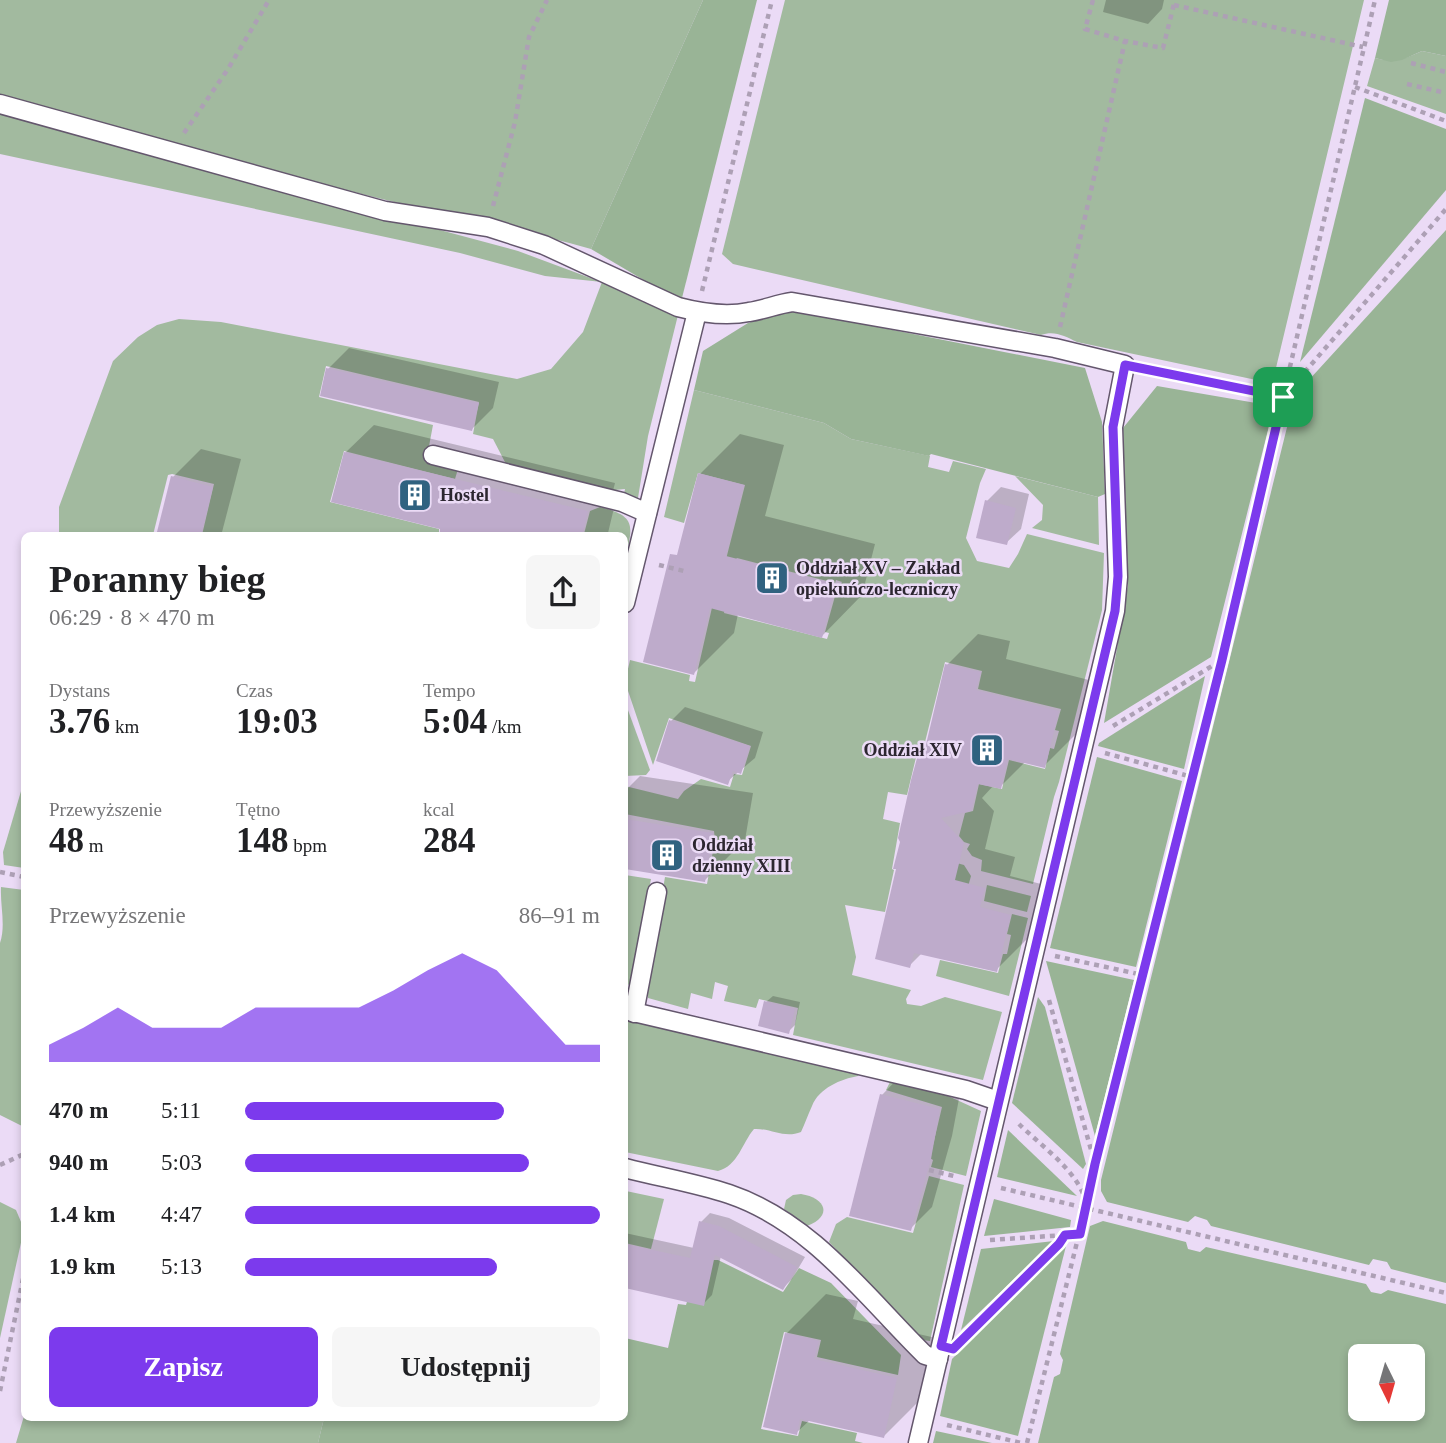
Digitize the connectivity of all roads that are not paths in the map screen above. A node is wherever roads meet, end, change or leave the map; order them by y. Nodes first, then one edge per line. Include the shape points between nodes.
1 (0, 104) edge
2 (697, 312) junction
3 (433, 456) dead end
4 (647, 513) junction
5 (628, 591) edge
6 (657, 892) dead end
7 (629, 1012) edge
8 (998, 1101) junction
9 (628, 1169) edge
10 (939, 1353) junction
11 (918, 1443) edge

1 - 2 lane via 385,211 488,227 544,245
2 - 4 lane
2 - 8 lane via 749,313 792,302 1055,348 1125,365 1113,427 1117,593
3 - 4 lane via 622,502
4 - 5 lane
6 - 7 lane
7 - 8 lane
8 - 10 lane
9 - 10 lane via 729,1194 782,1220 825,1253 925,1355
10 - 11 lane

